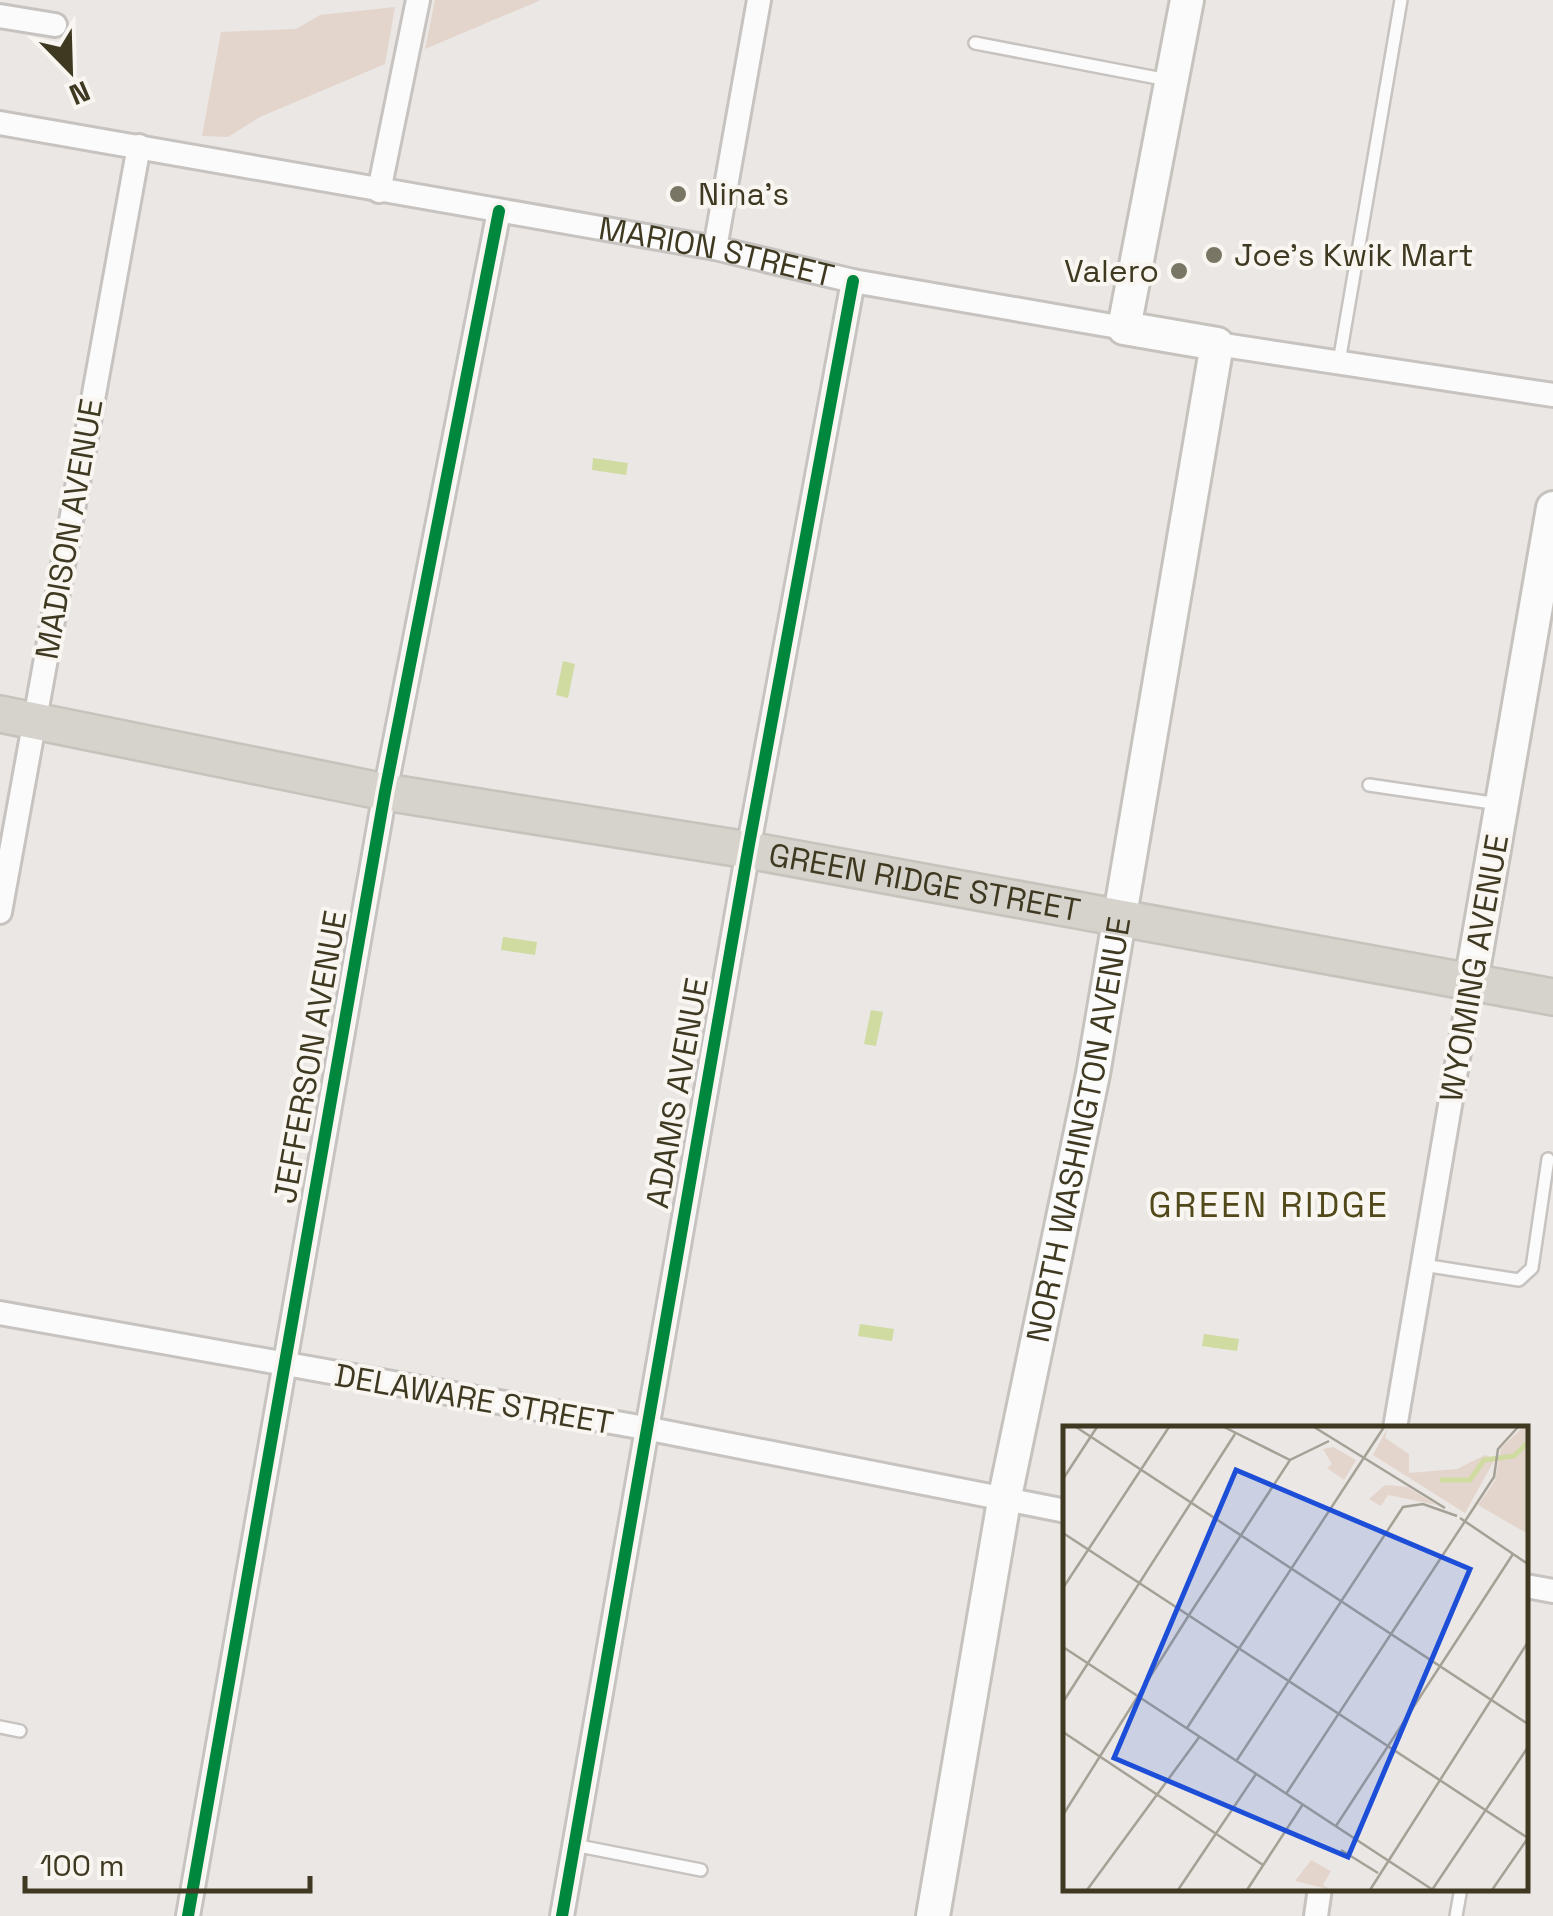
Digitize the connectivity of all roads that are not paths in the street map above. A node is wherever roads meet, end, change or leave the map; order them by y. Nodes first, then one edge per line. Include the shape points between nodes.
1 (418, 0) edge
2 (758, 0) edge
3 (1188, 0) edge
4 (1401, 0) edge
5 (0, 16) edge
6 (55, 25) dead end
7 (976, 43) dead end
8 (1172, 81) junction
9 (0, 123) edge
10 (139, 146) junction
11 (379, 191) junction
12 (499, 211) junction
13 (715, 248) junction
14 (854, 281) junction
15 (1124, 328) junction
16 (1217, 344) junction
17 (1339, 362) junction
18 (1553, 395) edge
19 (1553, 508) edge
20 (1545, 617) edge
21 (16, 718) edge
22 (1369, 785) dead end
23 (385, 792) junction
24 (1504, 804) junction
25 (748, 850) junction
26 (0, 912) edge
27 (1116, 917) junction
28 (1471, 982) junction
29 (1553, 996) edge
30 (1548, 1160) dead end
31 (1422, 1266) junction
32 (0, 1313) edge
33 (283, 1367) junction
34 (1395, 1426) edge
35 (645, 1428) junction
36 (1004, 1501) junction
37 (1063, 1510) edge
38 (1528, 1586) edge
39 (1553, 1591) edge
40 (0, 1727) edge
41 (20, 1730) dead end
42 (574, 1844) junction
43 (701, 1870) dead end
44 (1320, 1891) edge
45 (1460, 1891) edge
46 (188, 1916) edge
47 (562, 1916) edge
48 (933, 1916) edge
49 (1316, 1916) edge
50 (1456, 1916) edge

1 - 11 street
2 - 13 street
3 - 8 street
4 - 17 lane
5 - 6 street
7 - 8 lane
8 - 15 street
9 - 10 street, MARION STREET
10 - 11 street, MARION STREET
10 - 21 street, MADISON AVENUE
11 - 12 street, MARION STREET
12 - 13 street, MARION STREET
12 - 23 street, JEFFERSON AVENUE
13 - 14 street, MARION STREET
14 - 15 street, MARION STREET
14 - 25 street, ADAMS AVENUE
15 - 16 street, MARION STREET
16 - 17 street, MARION STREET
16 - 27 street, NORTH WASHINGTON AVENUE
17 - 18 street, MARION STREET
19 - 20 street, WYOMING AVENUE
20 - 24 street, WYOMING AVENUE
21 - 23 main road, GREEN RIDGE STREET
21 - 26 street, MADISON AVENUE
22 - 24 lane
23 - 25 main road, GREEN RIDGE STREET
23 - 33 street, JEFFERSON AVENUE
24 - 28 street, WYOMING AVENUE
25 - 27 main road, GREEN RIDGE STREET
25 - 35 street, ADAMS AVENUE
27 - 28 main road, GREEN RIDGE STREET
27 - 36 street, NORTH WASHINGTON AVENUE via 1092,1074
28 - 29 main road, GREEN RIDGE STREET
28 - 31 street, WYOMING AVENUE
30 - 31 lane via 1526,1276
31 - 34 street, WYOMING AVENUE
32 - 33 street, DELAWARE STREET
33 - 35 street, DELAWARE STREET
33 - 46 street, JEFFERSON AVENUE
35 - 36 street, DELAWARE STREET
35 - 42 street, ADAMS AVENUE
36 - 37 street, DELAWARE STREET
36 - 48 street, NORTH WASHINGTON AVENUE
38 - 39 street
40 - 41 lane
42 - 43 lane
42 - 47 street, ADAMS AVENUE
44 - 49 street
45 - 50 lane

